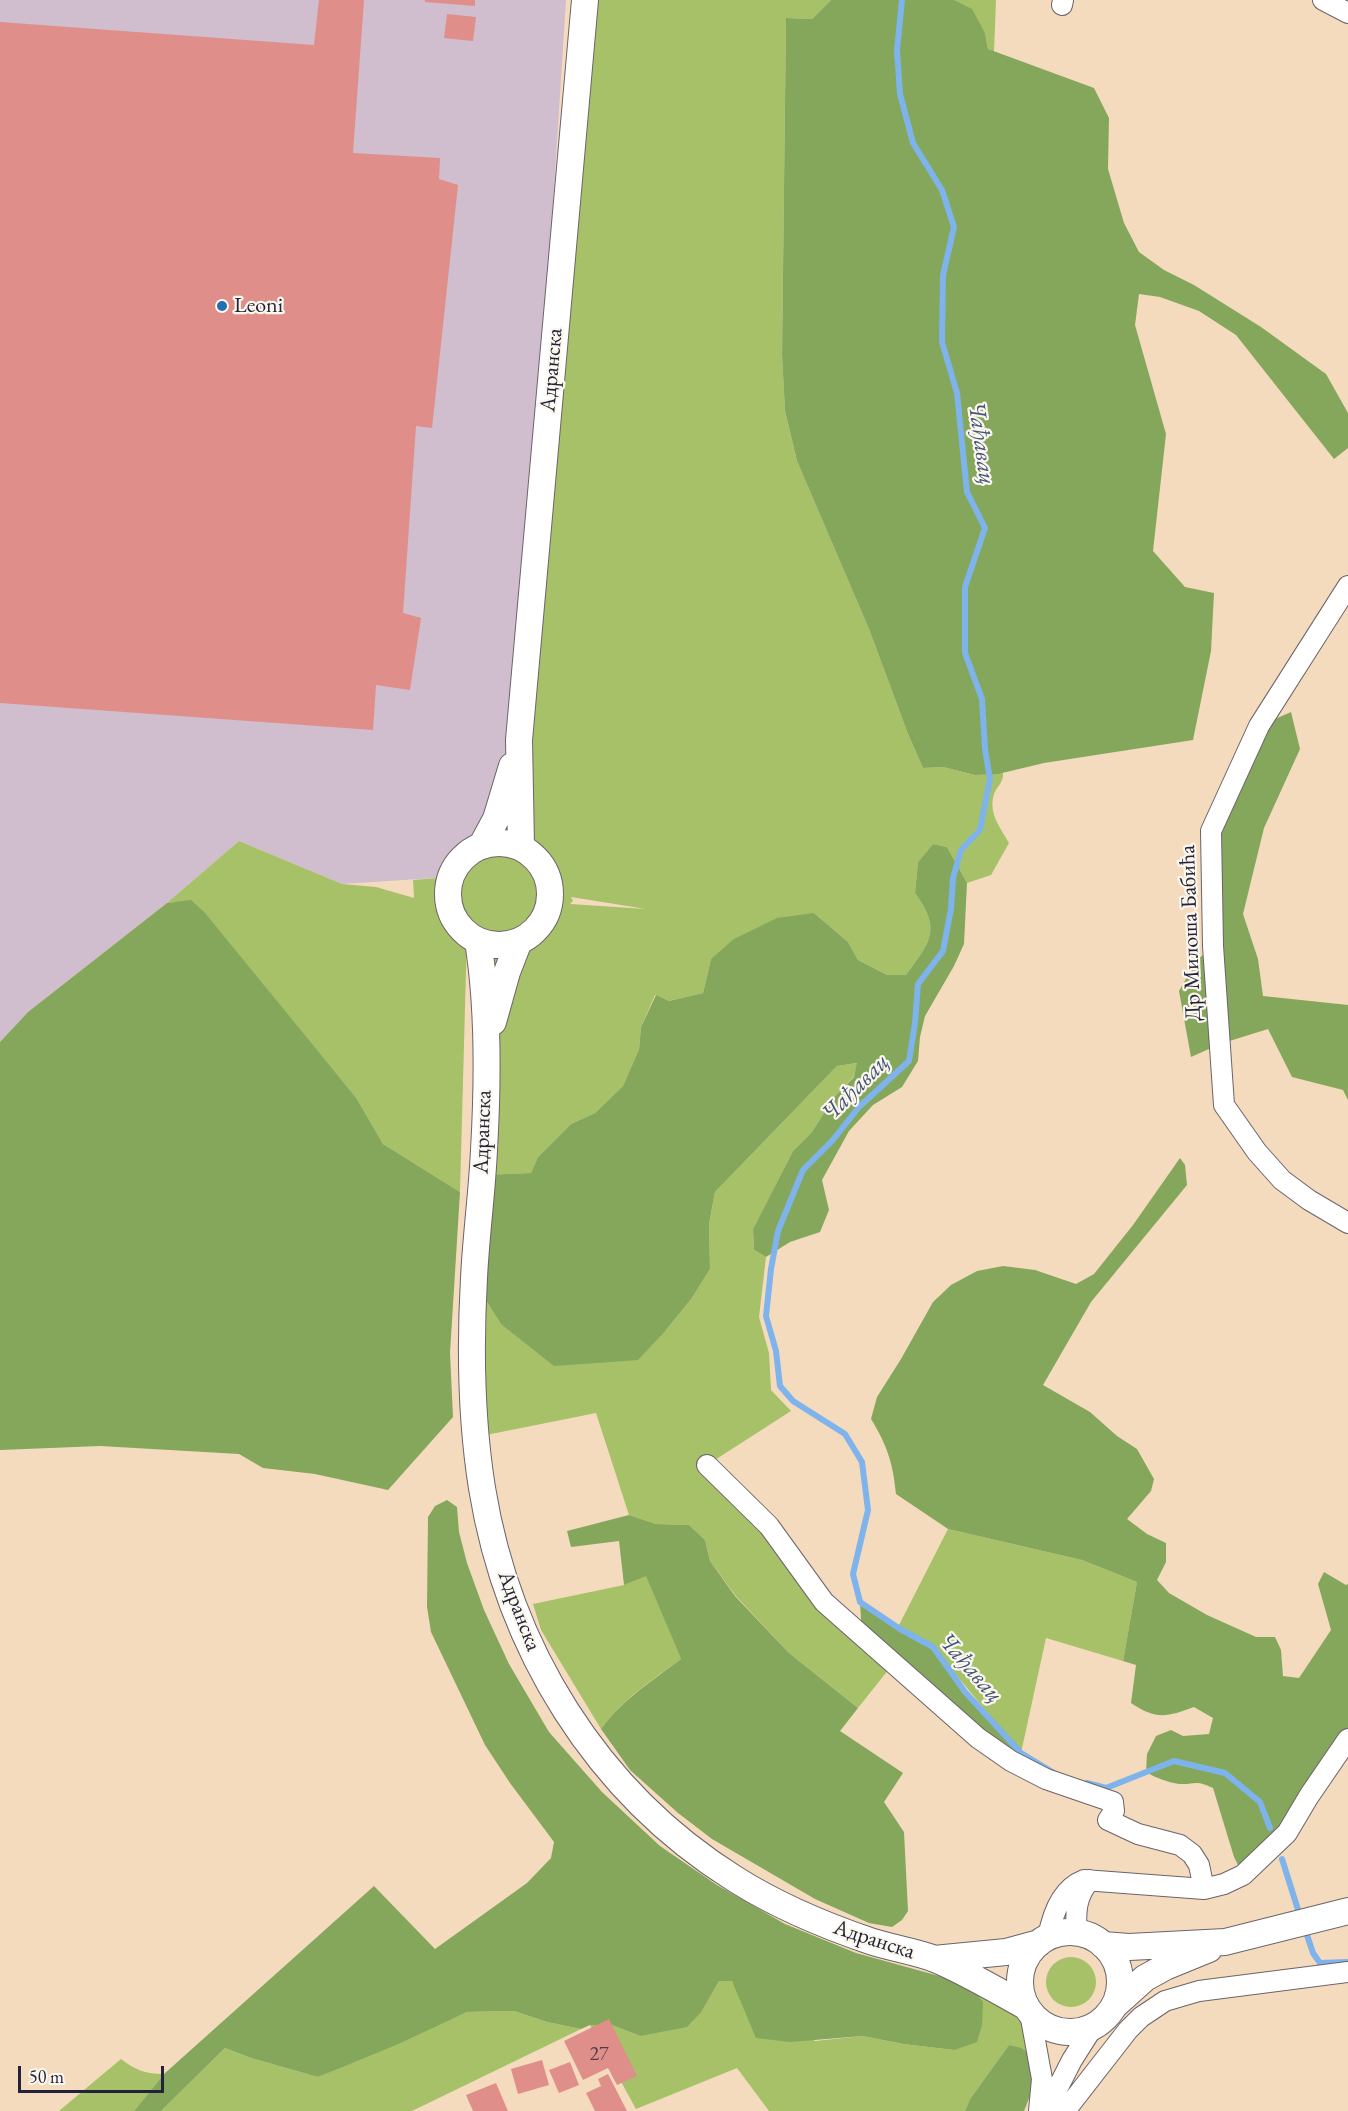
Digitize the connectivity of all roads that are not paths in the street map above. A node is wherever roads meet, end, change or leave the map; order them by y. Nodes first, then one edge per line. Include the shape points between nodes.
1 (585, 0) edge
2 (1323, 0) edge
3 (1348, 13) edge
4 (1348, 586) edge
5 (519, 740) junction
6 (482, 845) junction
7 (521, 846) junction
8 (478, 941) junction
9 (519, 941) junction
10 (486, 1052) junction
11 (1348, 1223) edge
12 (707, 1465) dead end
13 (1348, 1739) edge
14 (1090, 1880) junction
15 (1204, 1888) junction
16 (1348, 1911) edge
17 (1077, 1933) junction
18 (1044, 1940) junction
19 (1226, 1942) junction
20 (1103, 1945) junction
21 (934, 1959) junction
22 (1348, 1972) edge
23 (1115, 2005) junction
24 (1027, 2009) junction
25 (1093, 2027) junction
26 (1040, 2111) edge
27 (1046, 2111) edge
28 (1065, 2111) edge

1 - 5 main road, Адранска
2 - 3 street
4 - 11 street, Др Милоша Бабића via 1259,726 1211,831 1213,946 1224,1105 1257,1152 1282,1179
5 - 6 main road, Адранска via 498,813
5 - 7 main road, Адранска
6 - 7 main road via 504,842
6 - 8 main road via 459,862 447,893 459,926
7 - 9 main road via 542,865 550,886 550,903 539,927
8 - 9 main road via 503,945
8 - 10 main road, Адранска
9 - 10 main road, Адранска
10 - 21 main road, Адранска via 484,1149 473,1280 476,1437 482,1488 500,1565 547,1679 583,1738 616,1780 693,1850 764,1897 813,1920
12 - 15 street via 770,1526 824,1602 978,1738 1046,1779 1113,1802 1114,1810 1108,1820 1138,1834 1180,1845 1199,1865
13 - 15 street via 1287,1833 1273,1848 1243,1875
14 - 15 street
14 - 17 street via 1077,1905
14 - 18 street via 1078,1882 1065,1893
16 - 19 main road
17 - 18 main road via 1066,1932
17 - 20 main road
18 - 21 main road, Адранска via 1006,1952
18 - 24 main road via 1028,1955 1021,1971 1020,1989
19 - 20 main road
19 - 23 main road via 1145,1978
20 - 23 main road via 1114,1959 1120,1977
21 - 24 main road, Адранска
22 - 28 street via 1199,1991 1165,2001 1128,2030
23 - 25 main road
24 - 25 main road via 1054,2030 1074,2032
24 - 26 street via 1042,2079
25 - 27 street

